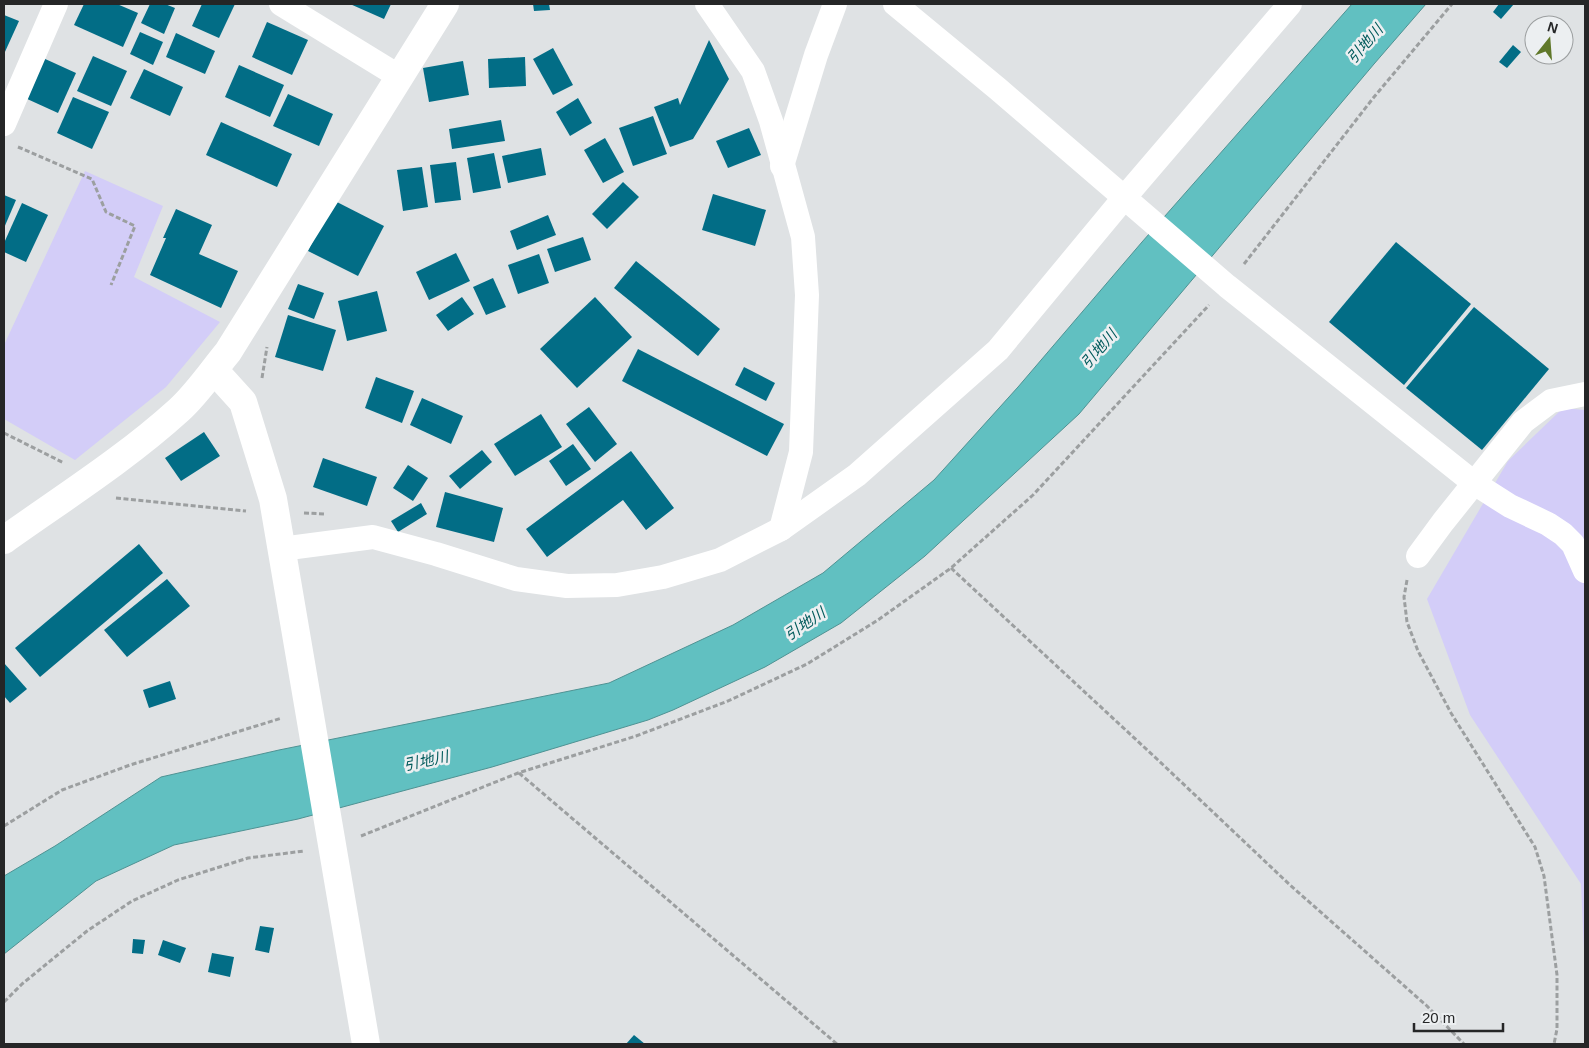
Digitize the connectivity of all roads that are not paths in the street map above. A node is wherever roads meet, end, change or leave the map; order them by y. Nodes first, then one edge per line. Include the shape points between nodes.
1 (56, 4) edge
2 (281, 4) edge
3 (445, 4) edge
4 (707, 4) edge
5 (835, 4) edge
6 (895, 4) edge
7 (1290, 4) edge
8 (400, 77) junction
9 (8, 135) edge
10 (782, 166) junction
11 (1124, 198) junction
12 (214, 370) junction
13 (1585, 394) edge
14 (1474, 484) junction
15 (781, 529) junction
16 (4, 540) edge
17 (281, 549) junction
18 (1418, 556) road end
19 (1585, 571) edge
20 (366, 1044) edge

1 - 9 street
2 - 8 street
3 - 8 street
4 - 10 street via 753,71 771,121
5 - 10 street
6 - 11 street
7 - 11 street
8 - 12 street
10 - 15 street via 803,237 807,295 801,452
11 - 14 street
11 - 15 street via 998,350 856,475
12 - 16 street via 180,410
12 - 17 street via 243,402 273,499
13 - 14 street via 1551,401 1523,422
14 - 18 street
14 - 19 street via 1563,534 1573,544
15 - 17 street via 720,560 664,577 616,585 567,586 516,579 373,537
17 - 20 street

